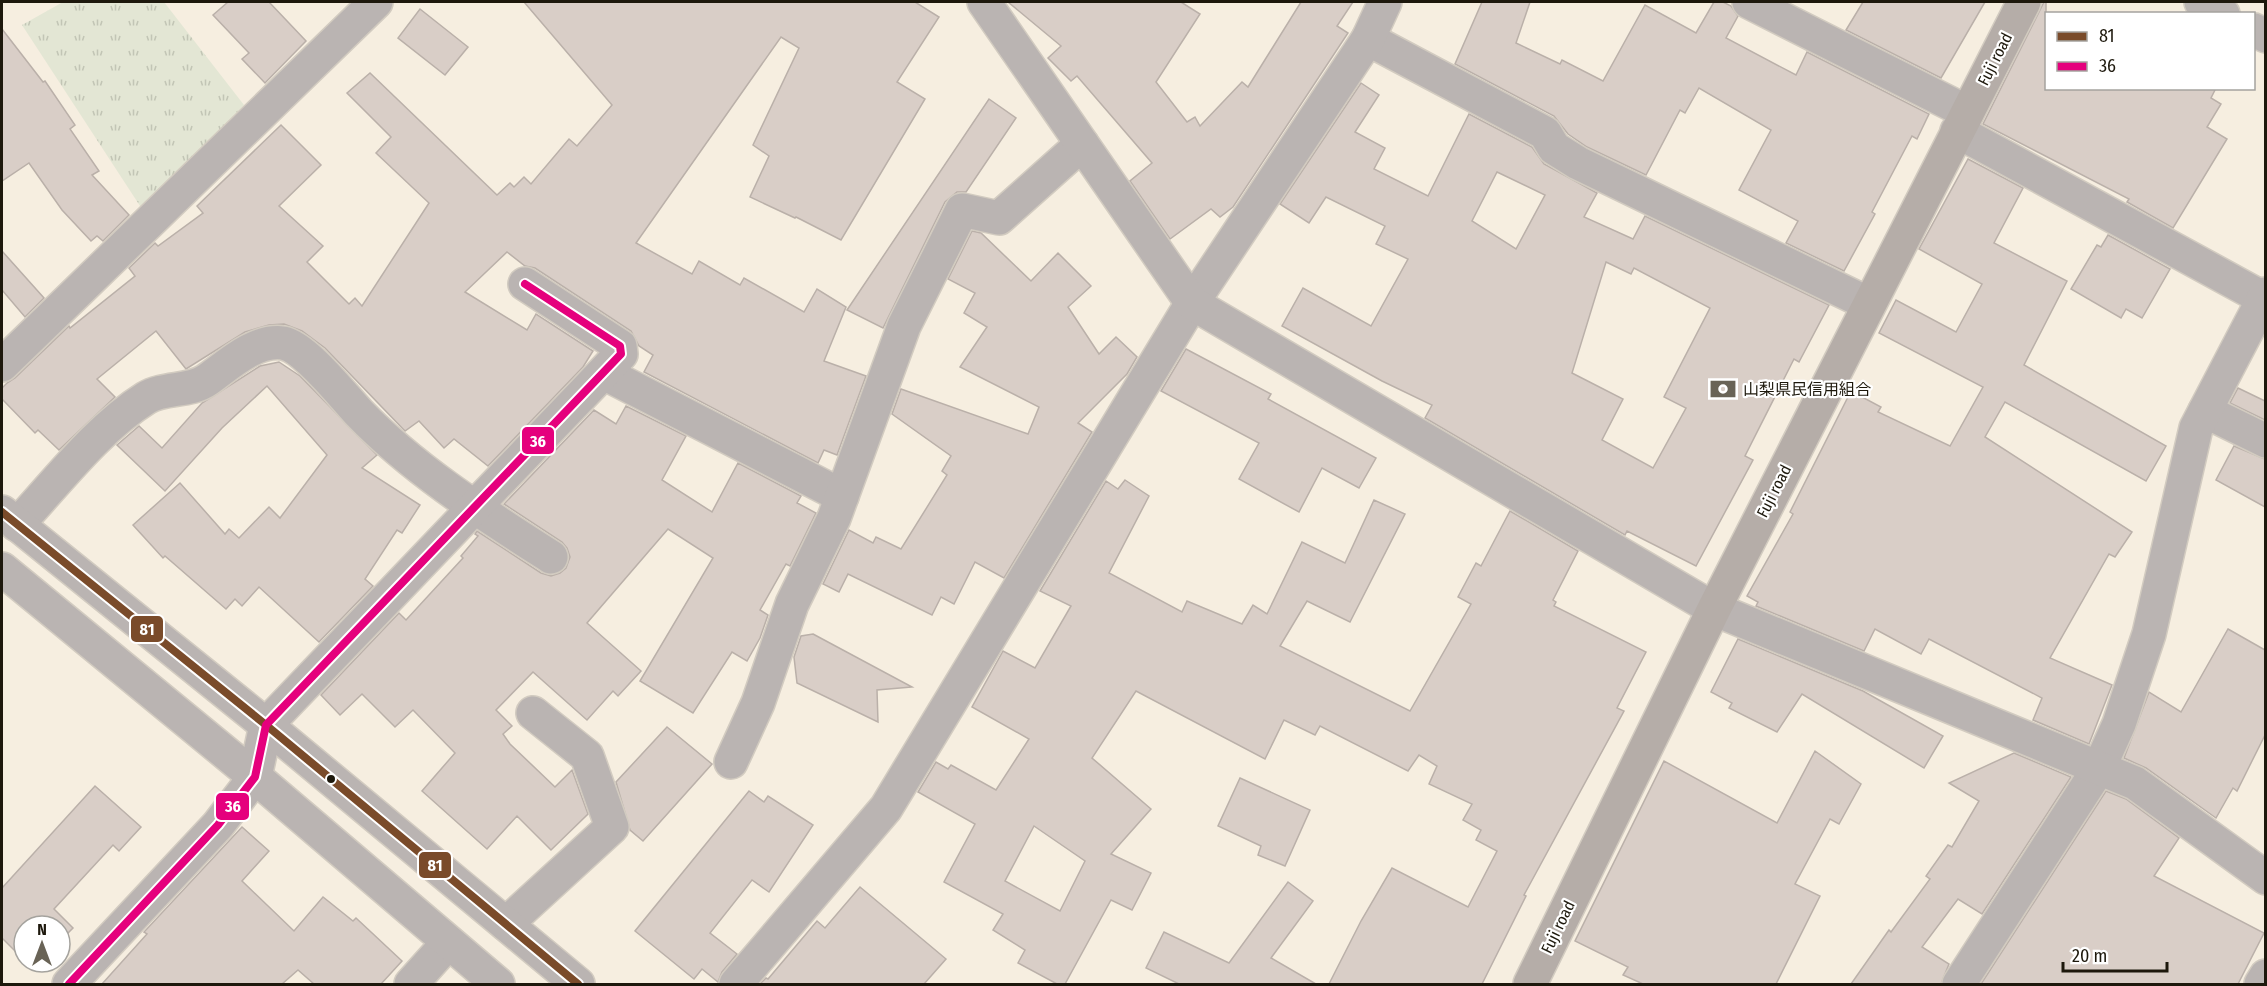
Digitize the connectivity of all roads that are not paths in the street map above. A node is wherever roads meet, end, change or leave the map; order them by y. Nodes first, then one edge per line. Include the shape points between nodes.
1 (376, 2) edge
2 (984, 2) edge
3 (1385, 2) edge
4 (1749, 2) edge
5 (2024, 2) edge
6 (2201, 2) edge
7 (2219, 12) edge
8 (1368, 39) junction
9 (1962, 122) junction
10 (1082, 144) junction
11 (525, 284) dead end
12 (2264, 296) edge
13 (1192, 303) junction
14 (1869, 304) junction
15 (2, 365) edge
16 (603, 373) junction
17 (2205, 411) junction
18 (2265, 441) edge
19 (842, 496) junction
20 (474, 508) junction
21 (9, 518) edge
22 (551, 557) dead end
23 (2, 569) edge
24 (1714, 609) junction
25 (533, 713) dead end
26 (266, 725) junction
27 (731, 762) dead end
28 (2099, 768) junction
29 (255, 777) junction
30 (2265, 878) edge
31 (506, 924) junction
32 (447, 944) junction
33 (2265, 976) edge
34 (69, 984) edge
35 (411, 984) edge
36 (498, 984) edge
37 (578, 984) edge
38 (736, 984) edge
39 (1530, 984) edge
40 (1959, 984) edge
41 (2261, 984) edge

1 - 15 street
2 - 10 street
3 - 8 street
4 - 9 street
5 - 9 highway, Fuji road
6 - 7 street
8 - 13 street
8 - 14 street via 1545,134 1554,148 1578,163
9 - 12 street
9 - 14 highway, Fuji road
10 - 13 street
10 - 19 street via 999,219 962,210 904,326
11 - 16 street via 620,346 621,354
12 - 17 street
13 - 24 street
13 - 38 street via 886,808
14 - 24 highway, Fuji road
16 - 19 street
16 - 20 street
17 - 18 street
17 - 28 street via 2196,428 2149,634 2119,724
19 - 27 street via 792,604 758,703
20 - 21 street via 375,429 302,353 283,343 259,347 234,358 204,382 147,397
20 - 22 street
20 - 26 street
21 - 26 street
23 - 29 street
24 - 28 street
24 - 39 highway, Fuji road
25 - 31 street via 587,756 612,827
26 - 29 street
26 - 31 street
28 - 30 street via 2135,783
28 - 40 street
29 - 32 street
29 - 34 street via 218,825
31 - 37 street
32 - 35 street
32 - 36 street
33 - 41 street

